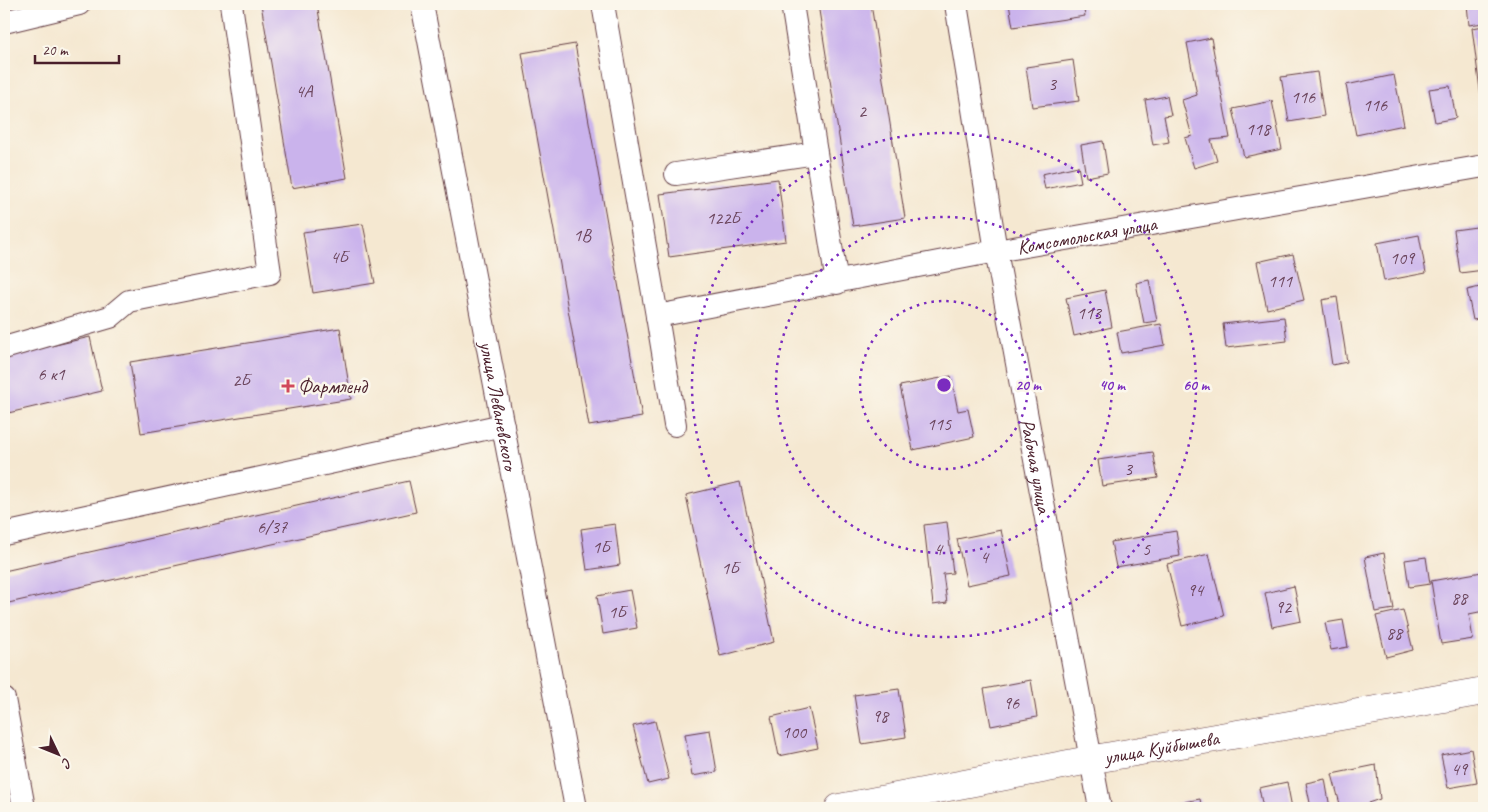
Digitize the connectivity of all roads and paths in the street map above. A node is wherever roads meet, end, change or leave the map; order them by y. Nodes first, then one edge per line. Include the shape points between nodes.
1 (79, 4) edge
2 (231, 4) edge
3 (422, 4) edge
4 (603, 4) edge
5 (792, 4) edge
6 (956, 4) edge
7 (4, 22) edge
8 (816, 153) junction
9 (1484, 166) edge
10 (676, 174) dead end
11 (996, 251) junction
12 (837, 283) junction
13 (657, 316) junction
14 (4, 348) edge
15 (503, 425) junction
16 (675, 425) dead end
17 (4, 534) edge
18 (1484, 691) edge
19 (4, 700) edge
20 (1089, 760) junction
21 (24, 808) edge
22 (576, 808) edge
23 (839, 808) edge
24 (1100, 808) edge

1 - 7 street
2 - 14 street via 270,273 129,301 110,317
3 - 15 street, улица Леваневского
4 - 13 street
5 - 8 street
6 - 11 street, Рабочая улица
8 - 10 street
8 - 12 street
9 - 11 street, Комсомольская улица
11 - 12 street, Комсомольская улица
11 - 20 street, Рабочая улица
12 - 13 street, Комсомольская улица
13 - 16 street
15 - 17 street
15 - 22 street, улица Леваневского
18 - 20 main road, улица Куйбышева
19 - 21 street
20 - 23 main road, улица Куйбышева
20 - 24 street, Рабочая улица

